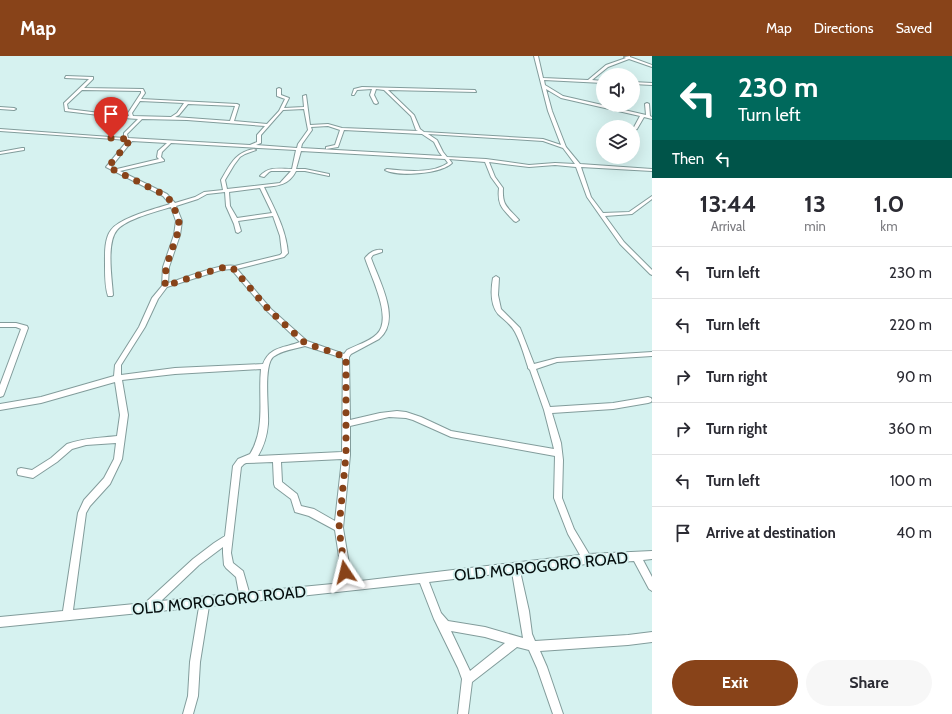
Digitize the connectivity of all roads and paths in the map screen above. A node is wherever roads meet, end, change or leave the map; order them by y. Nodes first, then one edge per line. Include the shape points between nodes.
1 (536, 56) edge
2 (622, 56) edge
3 (628, 57) edge
4 (652, 66) edge
5 (66, 77) dead end
6 (542, 79) junction
7 (589, 81) junction
8 (596, 82) edge
9 (640, 83) edge
10 (652, 84) edge
11 (544, 86) junction
12 (374, 88) junction
13 (81, 89) junction
14 (279, 89) dead end
15 (385, 89) junction
16 (475, 91) dead end
17 (353, 94) dead end
18 (305, 96) dead end
19 (140, 100) junction
20 (187, 102) junction
21 (376, 103) dead end
22 (647, 104) dead end
23 (0, 108) edge
24 (307, 108) junction
25 (14, 109) dead end
26 (282, 109) junction
27 (643, 115) junction
28 (131, 117) junction
29 (650, 117) edge
30 (141, 118) junction
31 (170, 118) junction
32 (640, 120) edge
33 (230, 123) junction
34 (268, 125) junction
35 (309, 126) junction
36 (342, 129) junction
37 (0, 130) edge
38 (424, 133) junction
39 (128, 139) junction
40 (170, 142) junction
41 (251, 146) junction
42 (564, 147) junction
43 (22, 149) dead end
44 (300, 149) junction
45 (322, 150) junction
46 (0, 153) edge
47 (446, 158) junction
48 (486, 160) junction
49 (578, 165) junction
50 (293, 170) junction
51 (387, 170) dead end
52 (652, 170) edge
53 (116, 171) junction
54 (327, 175) dead end
55 (262, 176) dead end
56 (261, 186) junction
57 (226, 190) junction
58 (651, 198) edge
59 (174, 205) junction
60 (274, 214) junction
61 (602, 216) junction
62 (235, 220) junction
63 (516, 220) dead end
64 (238, 231) dead end
65 (380, 251) dead end
66 (235, 268) junction
67 (652, 273) edge
68 (496, 278) dead end
69 (165, 286) junction
70 (110, 295) dead end
71 (0, 325) edge
72 (305, 343) junction
73 (652, 354) edge
74 (346, 357) junction
75 (265, 366) junction
76 (531, 368) junction
77 (118, 378) junction
78 (0, 394) edge
79 (648, 400) dead end
80 (0, 407) edge
81 (548, 410) junction
82 (347, 424) junction
83 (121, 439) junction
84 (558, 453) junction
85 (346, 455) junction
86 (277, 458) junction
87 (246, 460) junction
88 (21, 472) dead end
89 (339, 528) junction
90 (228, 539) junction
91 (652, 555) edge
92 (636, 556) junction
93 (587, 559) junction
94 (515, 567) junction
95 (423, 578) junction
96 (348, 586) junction
97 (652, 586) edge
98 (245, 597) junction
99 (205, 601) junction
100 (146, 607) junction
101 (67, 615) junction
102 (440, 621) junction
103 (0, 622) edge
104 (652, 637) edge
105 (516, 641) junction
106 (532, 646) junction
107 (466, 679) junction
108 (188, 714) edge
109 (463, 714) edge
110 (558, 714) edge

1 - 6 street
2 - 3 street
3 - 4 street
3 - 7 street via 607,66
5 - 13 street via 92,78
6 - 7 street
6 - 11 street
7 - 8 street
9 - 10 street
11 - 27 street via 562,97
11 - 42 street via 550,111
12 - 15 street
12 - 17 street via 359,88
12 - 21 street via 372,95
13 - 19 street via 142,90
13 - 28 street via 65,104 66,110
14 - 26 street via 279,96 287,98
15 - 16 street
15 - 38 street via 413,116 417,128
18 - 24 street
19 - 20 street
19 - 28 street via 130,113
20 - 31 street via 178,114
20 - 33 street via 237,105
22 - 29 street
23 - 25 street
24 - 26 street
24 - 35 street
26 - 34 street
27 - 29 street
27 - 32 street
28 - 30 street
30 - 31 street
30 - 39 street via 125,134
31 - 33 street
33 - 34 street
34 - 41 street via 259,135 259,143
35 - 36 street via 328,125
35 - 44 street via 310,130 300,144
36 - 38 street
36 - 45 street via 337,146
37 - 39 street
38 - 42 street via 543,140
38 - 47 street via 436,141
39 - 40 street
39 - 53 street via 108,167
40 - 41 street
40 - 53 street via 160,152 159,157 162,160
41 - 44 street
42 - 49 street
43 - 46 street
44 - 45 street
44 - 50 street
44 - 57 street via 247,151 235,161 223,180
45 - 47 street
47 - 48 street
47 - 51 street via 449,166 435,170
48 - 49 street via 529,166
48 - 63 street via 501,188 500,198 503,206
49 - 52 street
49 - 61 street via 589,197
50 - 54 street
50 - 55 street via 268,170
50 - 56 street via 281,184
53 - 59 street via 165,195
56 - 57 street
56 - 60 street
57 - 59 street via 206,193
57 - 62 street via 228,206
58 - 61 street via 630,213
59 - 69 street via 179,226 166,267
59 - 70 street via 122,223 114,230 108,258
60 - 62 street
60 - 66 street via 284,242 285,253 282,256
61 - 67 street via 622,243
62 - 64 street
65 - 74 street via 368,258 381,290 385,311 383,330 380,335 349,352
66 - 69 street via 220,268
66 - 72 street via 269,310
68 - 76 street via 497,307 517,328
69 - 77 street via 155,298 142,327 118,365
71 - 78 street via 25,328
72 - 74 street
72 - 75 street via 273,354
73 - 76 street via 557,360
74 - 82 street
75 - 77 street via 175,370
75 - 87 street via 265,419 257,452
76 - 81 street
77 - 80 street via 41,400
77 - 83 street via 124,415
79 - 81 street via 613,406
81 - 84 street
82 - 84 street via 396,413 414,417 451,434
82 - 85 street
83 - 88 street via 70,446 33,474
83 - 101 street via 113,472 87,503 82,513
84 - 93 street via 558,498 571,531
85 - 86 street
85 - 89 street
86 - 87 street
86 - 89 street via 278,484 294,497 298,509 311,512
87 - 90 street via 241,461 238,466
89 - 96 street
90 - 98 street via 227,562 240,574
90 - 100 street via 196,561 162,595
91 - 92 street, OLD MOROGORO ROAD
92 - 93 street, OLD MOROGORO ROAD
92 - 97 street
93 - 94 street, OLD MOROGORO ROAD
94 - 95 street, OLD MOROGORO ROAD
94 - 106 street via 527,635
95 - 96 street, OLD MOROGORO ROAD
95 - 102 street
96 - 98 street, OLD MOROGORO ROAD
98 - 99 street, OLD MOROGORO ROAD
99 - 100 street, OLD MOROGORO ROAD
99 - 108 street
100 - 101 street, OLD MOROGORO ROAD
101 - 103 street, OLD MOROGORO ROAD
102 - 105 street via 445,625 471,628
102 - 107 street via 463,666
104 - 106 street
105 - 106 street
105 - 107 street
106 - 110 street
107 - 109 street

